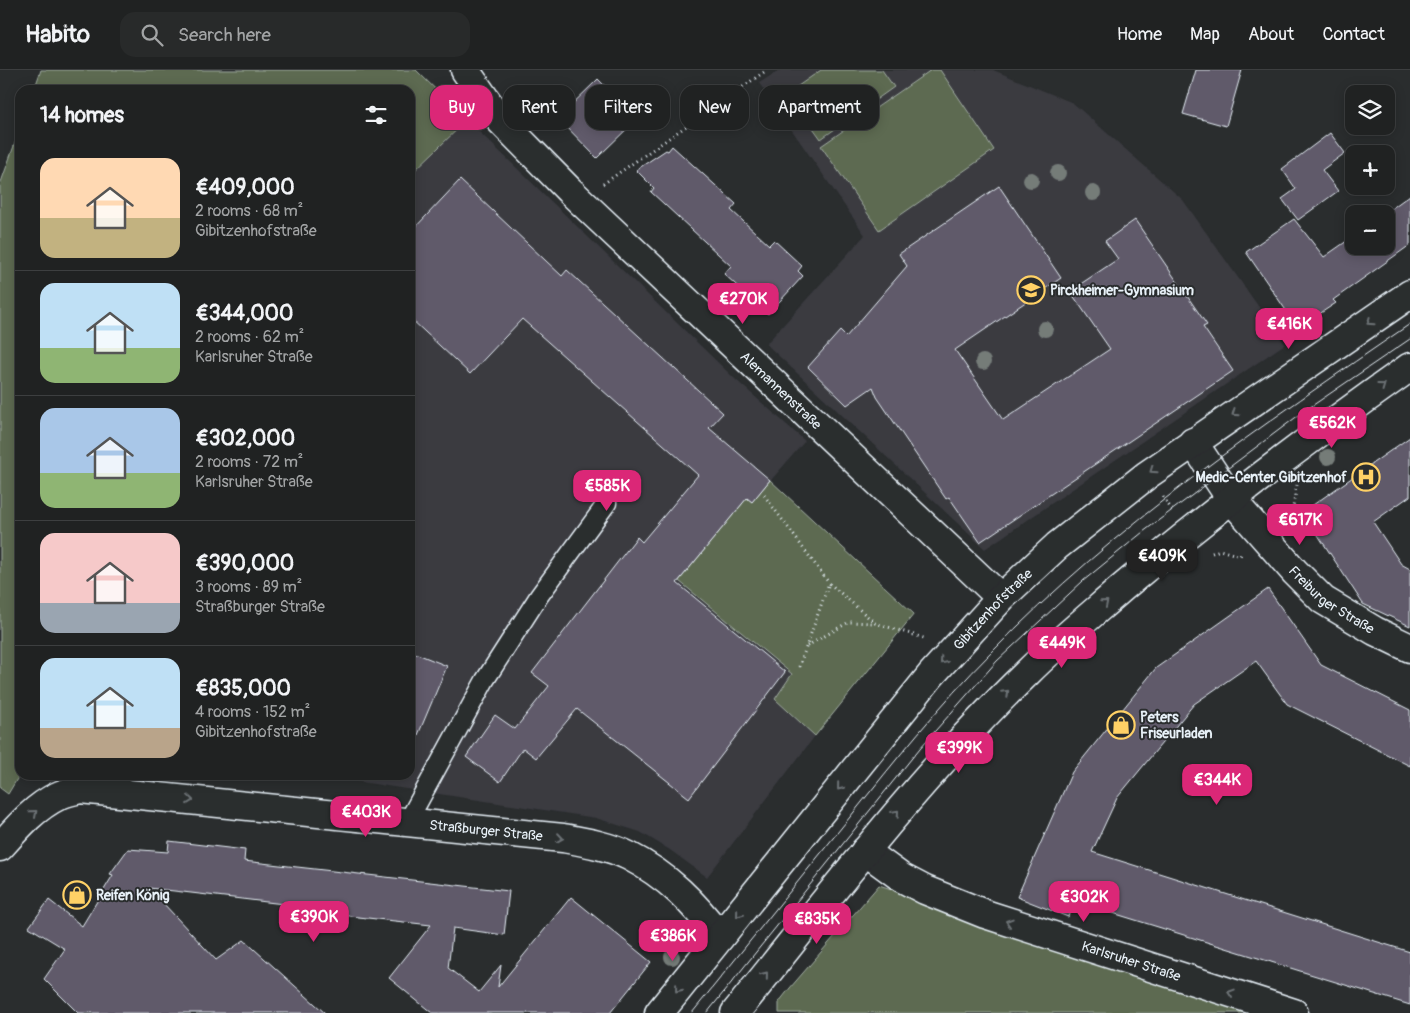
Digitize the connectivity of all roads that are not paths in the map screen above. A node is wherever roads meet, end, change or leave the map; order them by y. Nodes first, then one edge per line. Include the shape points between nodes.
1 (465, 70) edge
2 (1410, 294) edge
3 (1410, 366) edge
4 (1193, 442) junction
5 (1231, 498) junction
6 (607, 503) dead end
7 (1000, 598) junction
8 (1410, 648) edge
9 (408, 821) junction
10 (0, 847) edge
11 (865, 851) junction
12 (720, 938) junction
13 (659, 1013) edge
14 (735, 1013) edge
15 (1294, 1013) edge

1 - 7 street, Alemannenstraße via 500,120 580,200
2 -> 4 street, Gibitzenhofstraße
5 -> 3 street
4 - 5 street, Freiburger Straße
4 -> 7 street, Gibitzenhofstraße via 1050,551
5 - 8 street, Freiburger Straße via 1323,600
11 -> 5 street via 941,762 1027,673 1095,611
6 - 9 lane via 539,596 485,680
7 -> 12 street, Gibitzenhofstraße via 953,648
10 -> 9 street, Straßburger Straße via 45,803 80,789
9 -> 12 street, Straßburger Straße via 563,838 628,855 684,894
14 -> 11 street
15 -> 11 street, Karlsruher Straße via 985,914 925,890
12 -> 13 street, Gibitzenhofstraße

